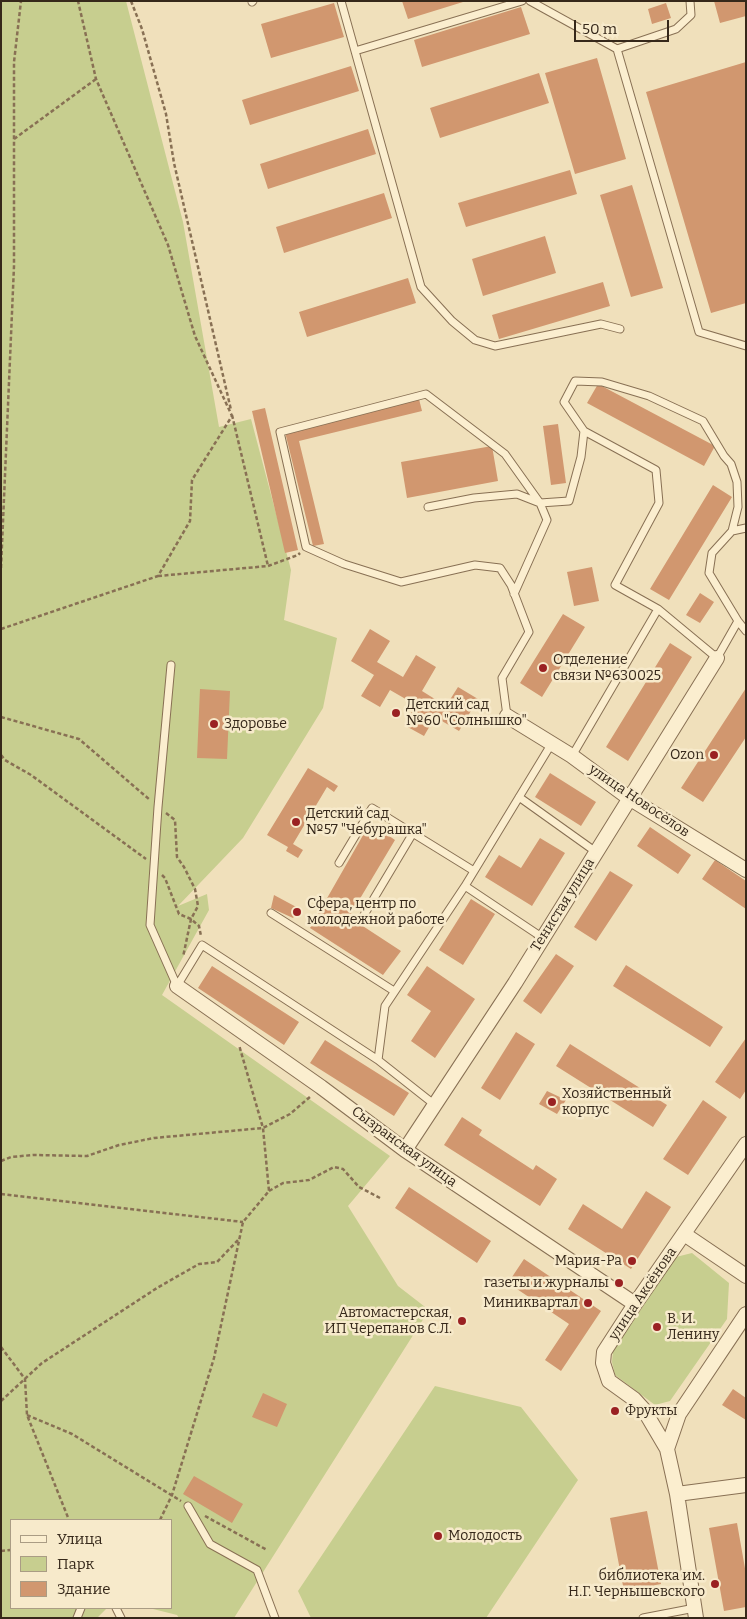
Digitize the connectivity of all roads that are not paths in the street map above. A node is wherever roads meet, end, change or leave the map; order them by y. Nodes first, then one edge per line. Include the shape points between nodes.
1 (341, 1) edge
2 (522, 1) edge
3 (530, 1) edge
4 (690, 1) edge
5 (617, 49) junction
6 (355, 51) junction
7 (620, 329) dead end
8 (746, 346) edge
9 (584, 431) junction
10 (540, 503) junction
11 (428, 507) dead end
12 (746, 528) edge
13 (732, 531) junction
14 (514, 594) junction
15 (658, 609) junction
16 (738, 621) junction
17 (746, 631) edge
18 (717, 658) junction
19 (171, 665) dead end
20 (507, 716) joint
21 (552, 743) junction
22 (572, 756) junction
23 (519, 797) junction
24 (629, 798) junction
25 (414, 834) junction
26 (596, 852) junction
27 (340, 863) dead end
28 (746, 870) edge
29 (474, 871) junction
30 (465, 886) junction
31 (271, 913) dead end
32 (364, 915) dead end
33 (543, 938) junction
34 (177, 986) junction
35 (394, 991) junction
36 (378, 1060) junction
37 (435, 1105) junction
38 (746, 1144) edge
39 (405, 1150) junction
40 (684, 1234) junction
41 (746, 1276) edge
42 (635, 1304) junction
43 (746, 1314) edge
44 (667, 1449) junction
45 (746, 1485) edge
46 (677, 1494) junction
47 (188, 1506) road end
48 (695, 1613) edge
49 (275, 1618) edge
50 (644, 1618) edge

1 - 6 lane
2 - 6 lane
3 - 5 lane
4 - 5 lane via 691,15 676,29
5 - 8 lane via 699,332
6 - 7 lane via 421,287 452,321 476,340 495,346 601,324
9 - 10 lane via 581,457 568,501
9 - 13 lane via 564,402 575,382 602,382 649,396 703,420 731,464 737,482 738,508
9 - 15 lane via 656,470 659,503 615,585
10 - 11 lane via 517,494
10 - 14 lane via 547,520
10 - 14 lane via 505,454 426,394 280,432 306,547 344,564 401,582 475,565 500,568
12 - 13 lane
13 - 16 lane via 712,553 709,573
14 - 20 lane via 529,632 502,678
15 - 18 lane
15 - 22 lane
16 - 17 lane
16 - 18 lane
18 - 24 street, Тенистая улица
19 - 34 lane via 150,925
20 - 21 street, улица Новосёлов
21 - 22 street, улица Новосёлов
21 - 23 lane
22 - 24 street, улица Новосёлов
23 - 26 lane
23 - 29 lane
24 - 26 street, Тенистая улица
24 - 28 street, улица Новосёлов
25 - 27 lane via 372,808
25 - 29 lane
25 - 32 lane
26 - 33 street, Тенистая улица
29 - 30 lane
30 - 33 lane
30 - 35 lane
31 - 35 lane
33 - 37 street, Тенистая улица
34 - 36 lane via 202,945
34 - 39 street, Сызранская улица via 321,1086
35 - 36 lane via 384,1006
36 - 37 lane
37 - 39 street, Тенистая улица
38 - 40 street, улица Аксёнова
39 - 42 street, Сызранская улица
40 - 41 street
40 - 42 street, улица Аксёнова
42 - 44 street, улица Аксёнова via 604,1352 604,1363 609,1381 644,1410
43 - 44 street via 680,1414
44 - 46 street, улица Аксёнова
45 - 46 street
46 - 48 street, улица Аксёнова
47 - 49 lane via 210,1544 257,1570
48 - 50 lane

